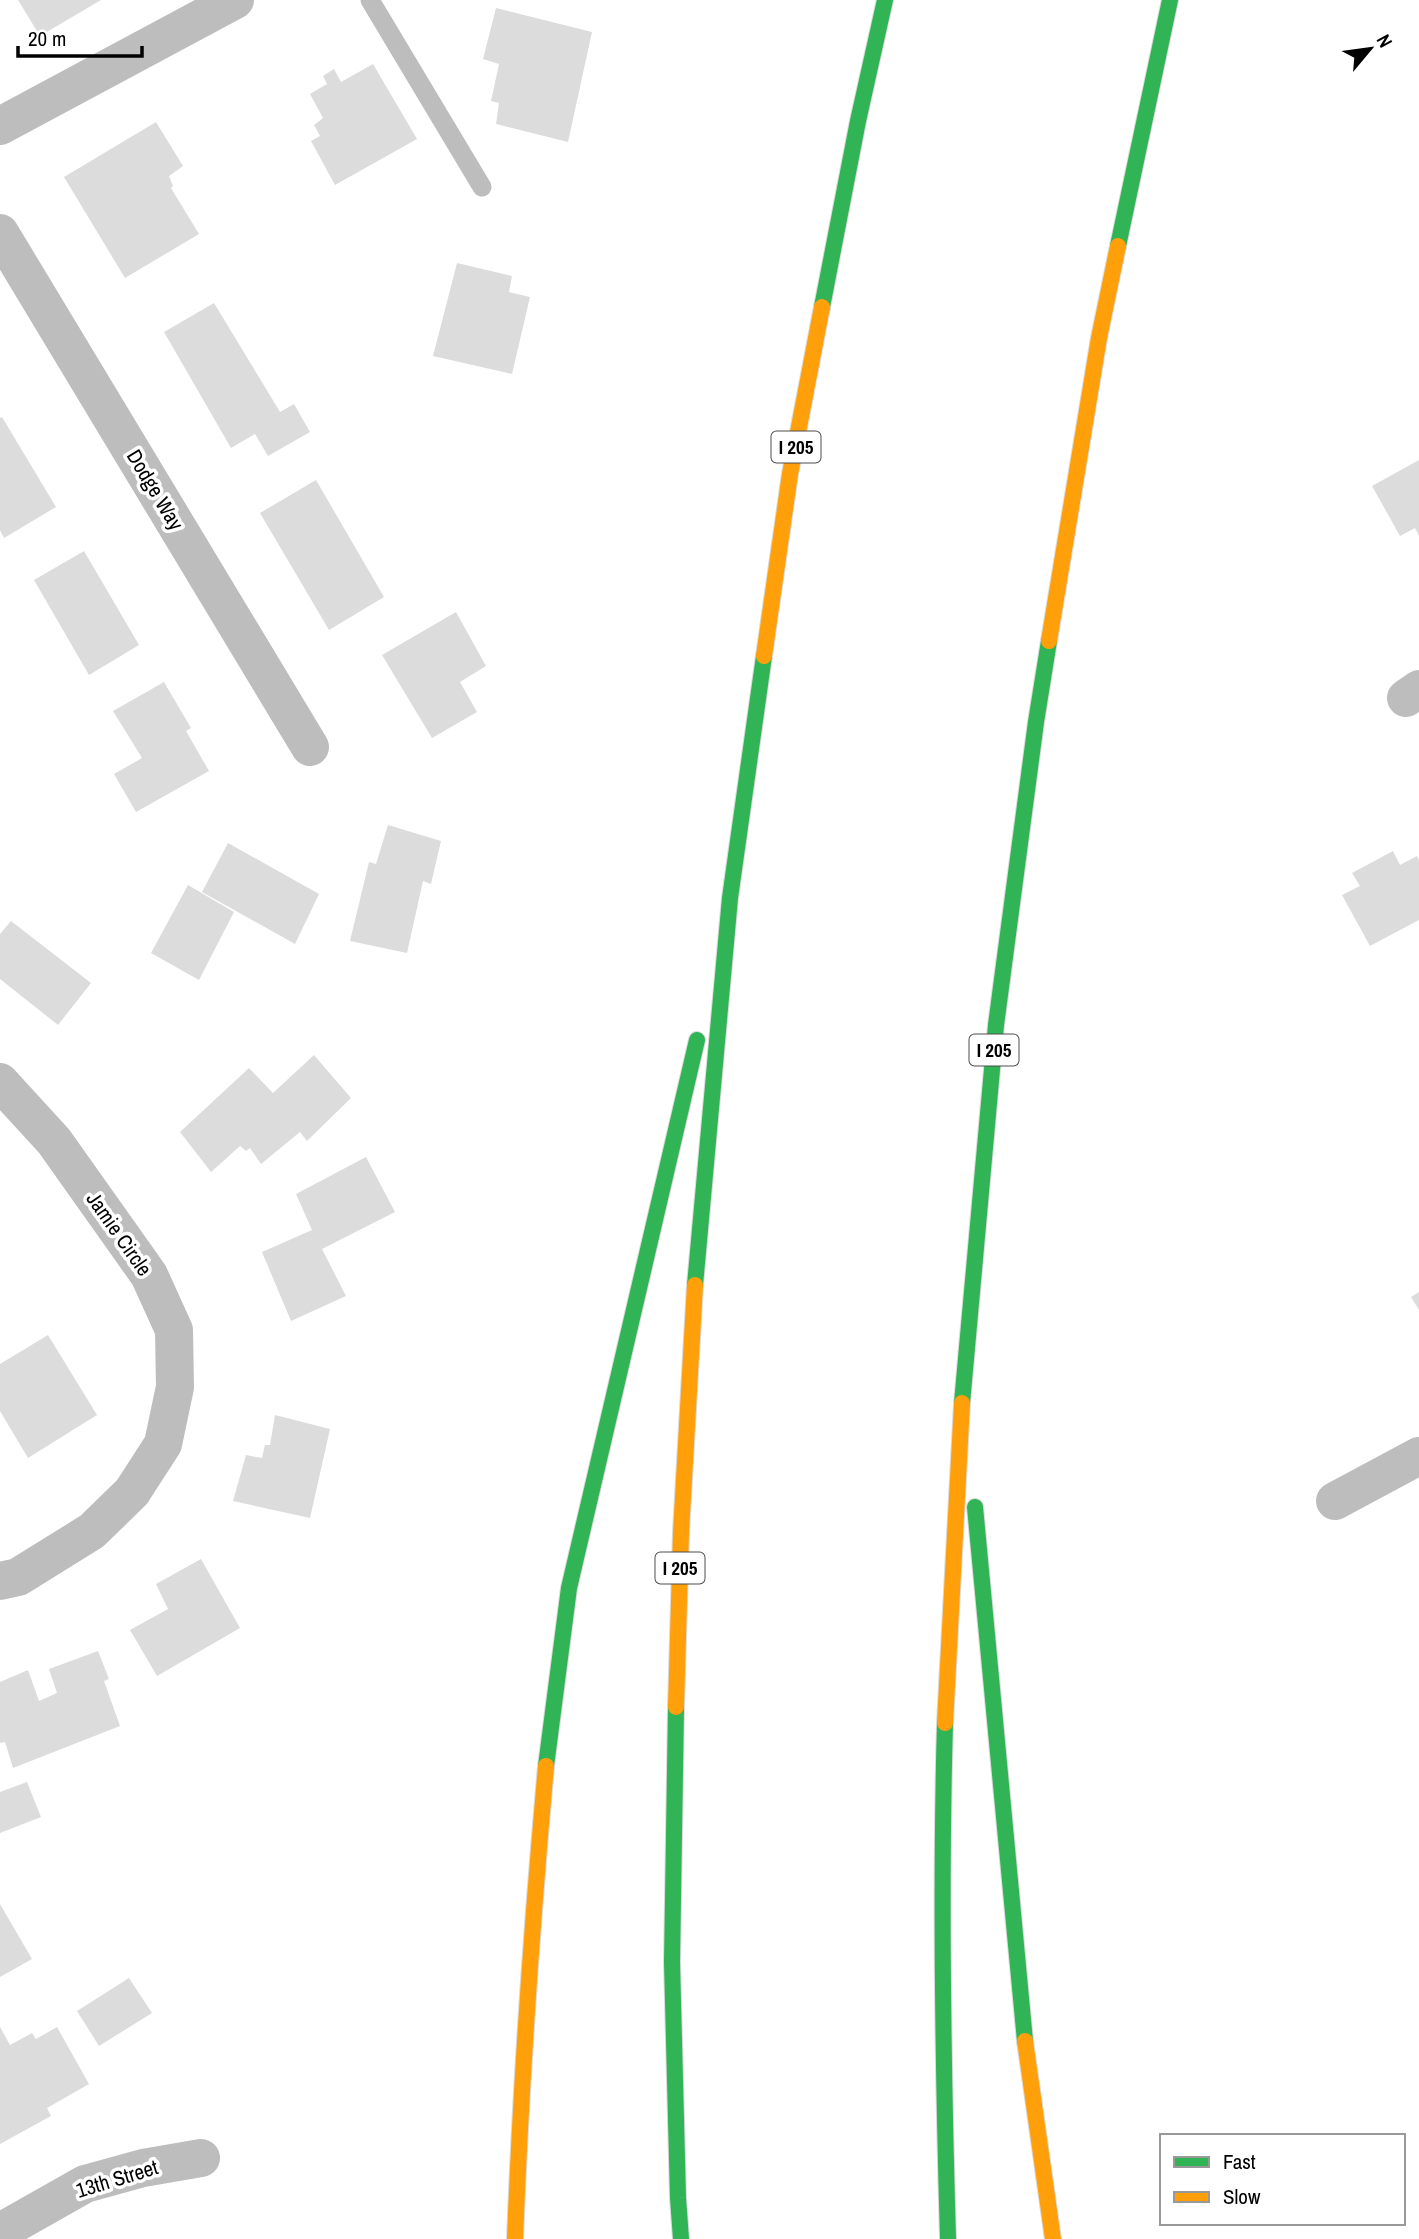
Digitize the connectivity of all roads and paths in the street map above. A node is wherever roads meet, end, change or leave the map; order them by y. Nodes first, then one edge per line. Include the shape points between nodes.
1 (235, 0) edge
2 (370, 0) edge
3 (885, 0) edge
4 (1170, 0) edge
5 (0, 125) edge
6 (482, 187) dead end
7 (0, 233) edge
8 (310, 747) dead end
9 (730, 898) junction
10 (0, 1082) edge
11 (963, 1379) junction
12 (1419, 1456) edge
13 (1335, 1501) dead end
14 (0, 1581) edge
15 (201, 2158) dead end
16 (0, 2232) edge
17 (515, 2239) edge
18 (681, 2239) edge
19 (948, 2239) edge
20 (1053, 2239) edge

1 - 5 street
2 - 6 lane
3 - 9 highway, I 205 via 790,474
4 - 11 highway, I 205 via 1099,338 1036,722 996,1025
7 - 8 street, Dodge Way
9 - 17 highway via 569,1588 547,1750
9 - 18 highway, I 205 via 696,1264 681,1532 672,1962
10 - 14 street, Jamie Circle via 54,1142 149,1275 174,1330 175,1387 163,1444 132,1492 92,1531 18,1577
11 - 19 highway, I 205 via 941,1859
11 - 20 highway via 1027,2066
12 - 13 street
15 - 16 street, 13th Street via 85,2184

